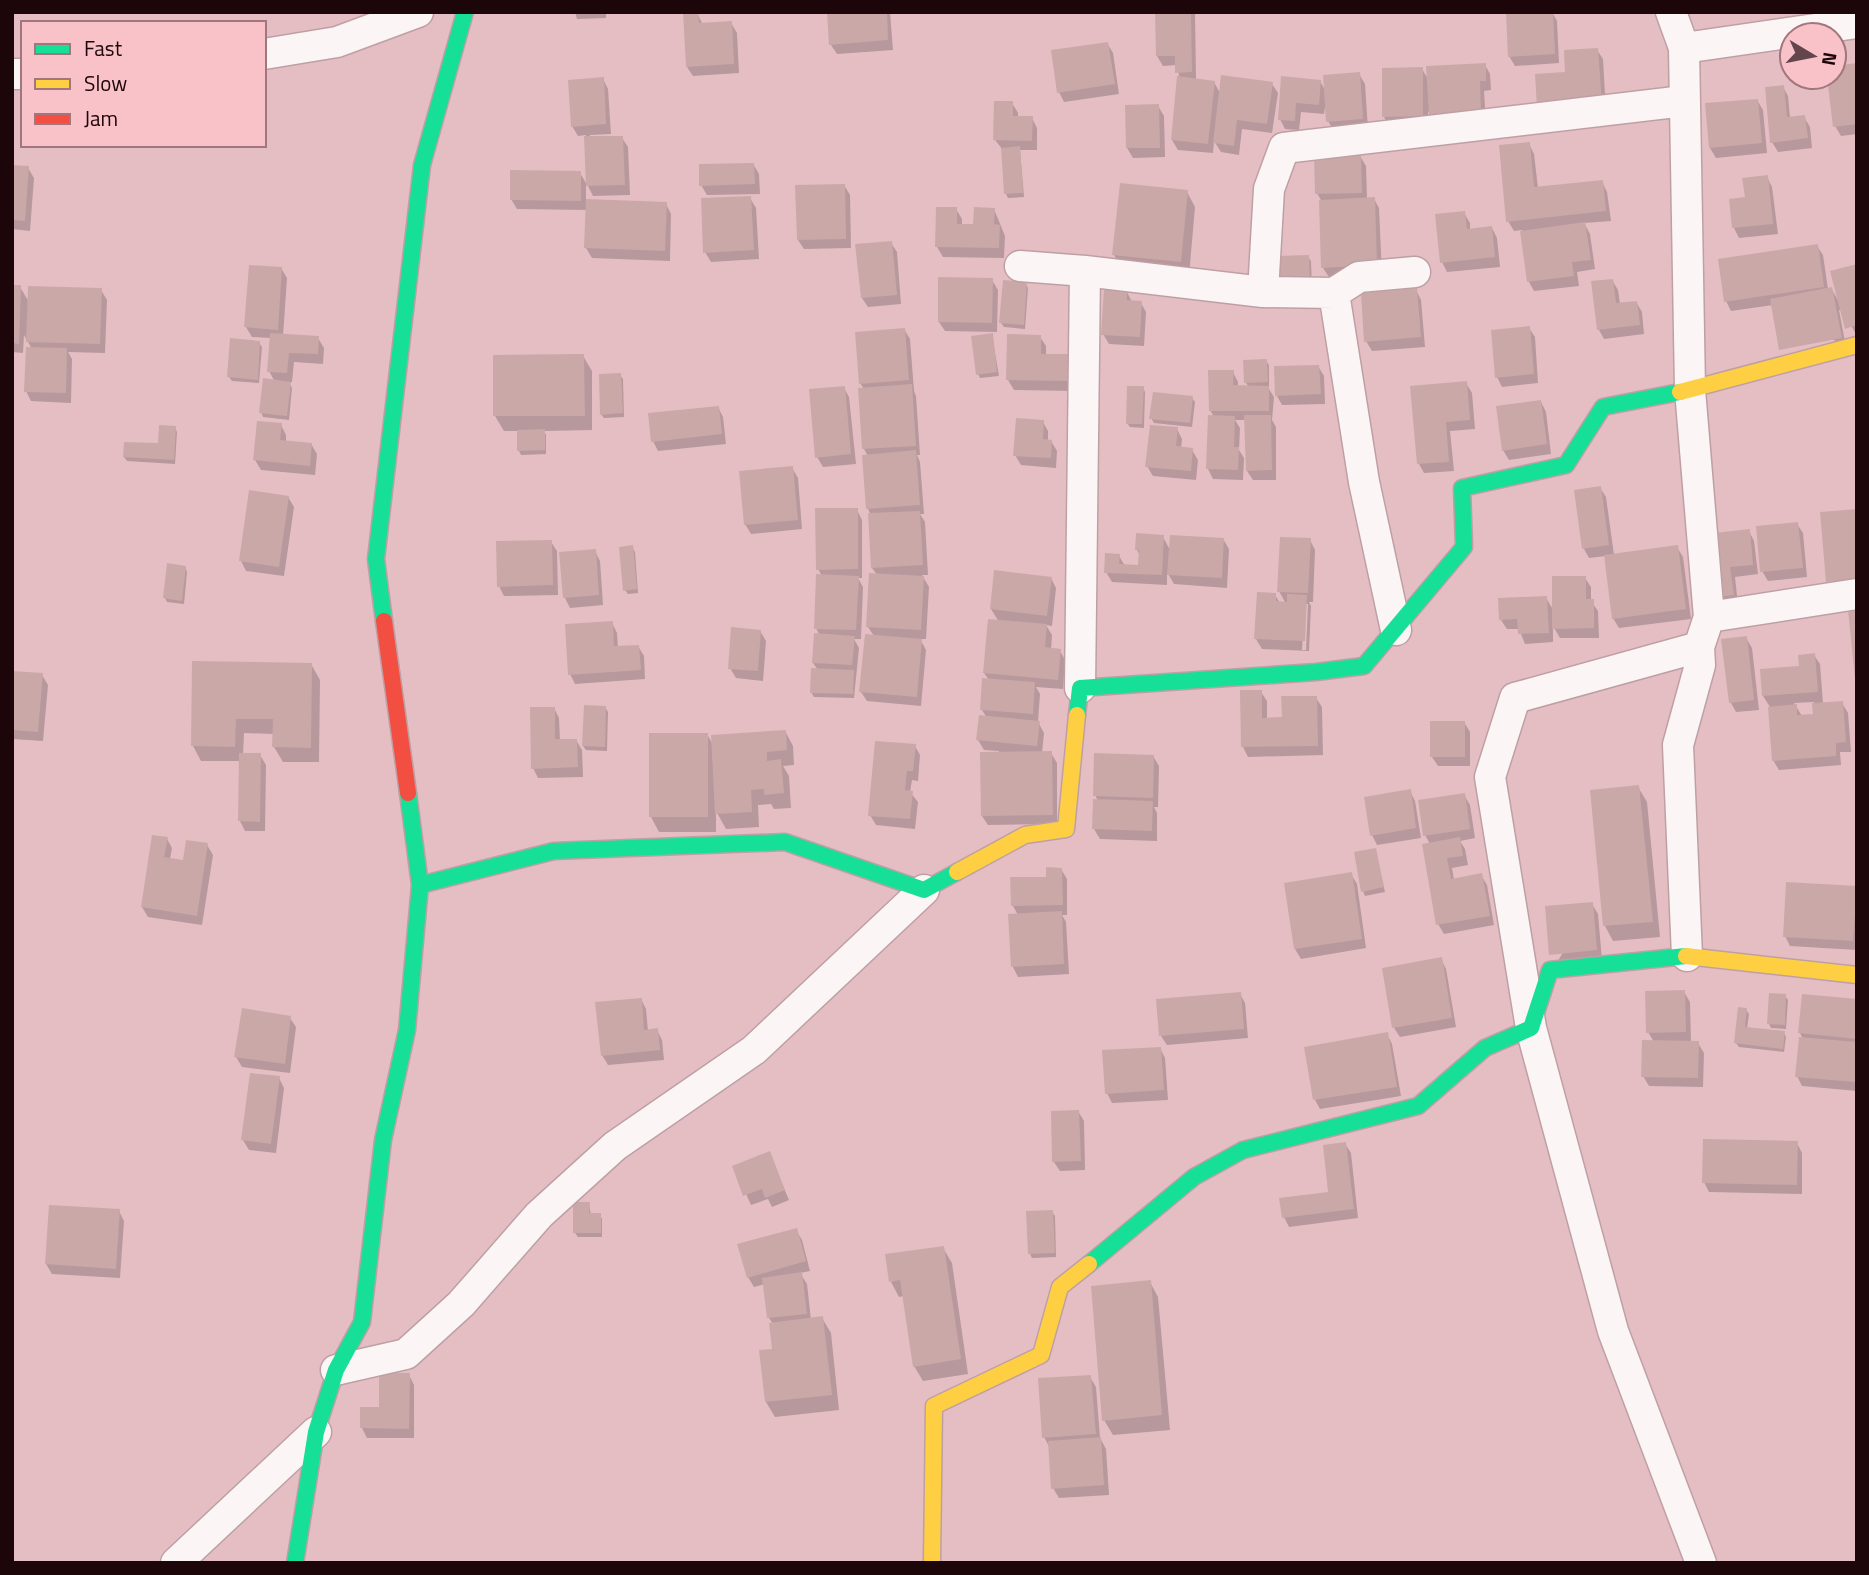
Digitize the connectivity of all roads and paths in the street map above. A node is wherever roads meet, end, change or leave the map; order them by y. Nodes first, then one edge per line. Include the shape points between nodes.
1 (418, 12) edge
2 (465, 12) edge
3 (1671, 12) edge
4 (1857, 23) edge
5 (1684, 48) junction
6 (266, 54) edge
7 (1684, 101) junction
8 (1020, 266) dead end
9 (1086, 271) junction
10 (1415, 272) dead end
11 (1263, 292) junction
12 (1334, 293) junction
13 (1857, 345) edge
14 (1690, 390) junction
15 (1857, 594) edge
16 (1710, 617) junction
17 (1396, 631) junction
18 (1699, 647) junction
19 (1080, 688) junction
20 (419, 885) junction
21 (924, 890) junction
22 (1687, 956) junction
23 (1857, 975) edge
24 (1531, 1028) junction
25 (336, 1370) junction
26 (316, 1432) junction
27 (176, 1563) edge
28 (295, 1563) edge
29 (932, 1563) edge
30 (1701, 1563) edge

1 - 6 street via 337,42
2 - 20 street via 422,166 376,559
3 - 5 street
4 - 5 street
5 - 7 street
7 - 11 street via 1284,148 1269,189
7 - 14 street
8 - 9 street
9 - 11 street
9 - 19 street
10 - 12 street via 1359,277
11 - 12 street
12 - 17 street via 1364,482
13 - 14 street
14 - 16 street
14 - 17 street via 1603,407 1566,465 1462,488 1464,547
15 - 16 street
16 - 18 street
17 - 19 street via 1364,666
18 - 22 street via 1700,665 1678,745
18 - 24 street via 1515,698 1490,777
19 - 21 street via 1066,829 1026,835
20 - 21 street via 554,851 785,842
20 - 25 street via 407,1030 383,1140 362,1322
21 - 25 street via 754,1050 615,1146 539,1215 461,1304 406,1354
22 - 23 street
22 - 24 street via 1550,970
24 - 29 street via 1485,1048 1418,1106 1243,1150 1194,1177 1060,1287 1041,1355 934,1406
24 - 30 street via 1613,1331
25 - 26 street
26 - 27 street
26 - 28 street

